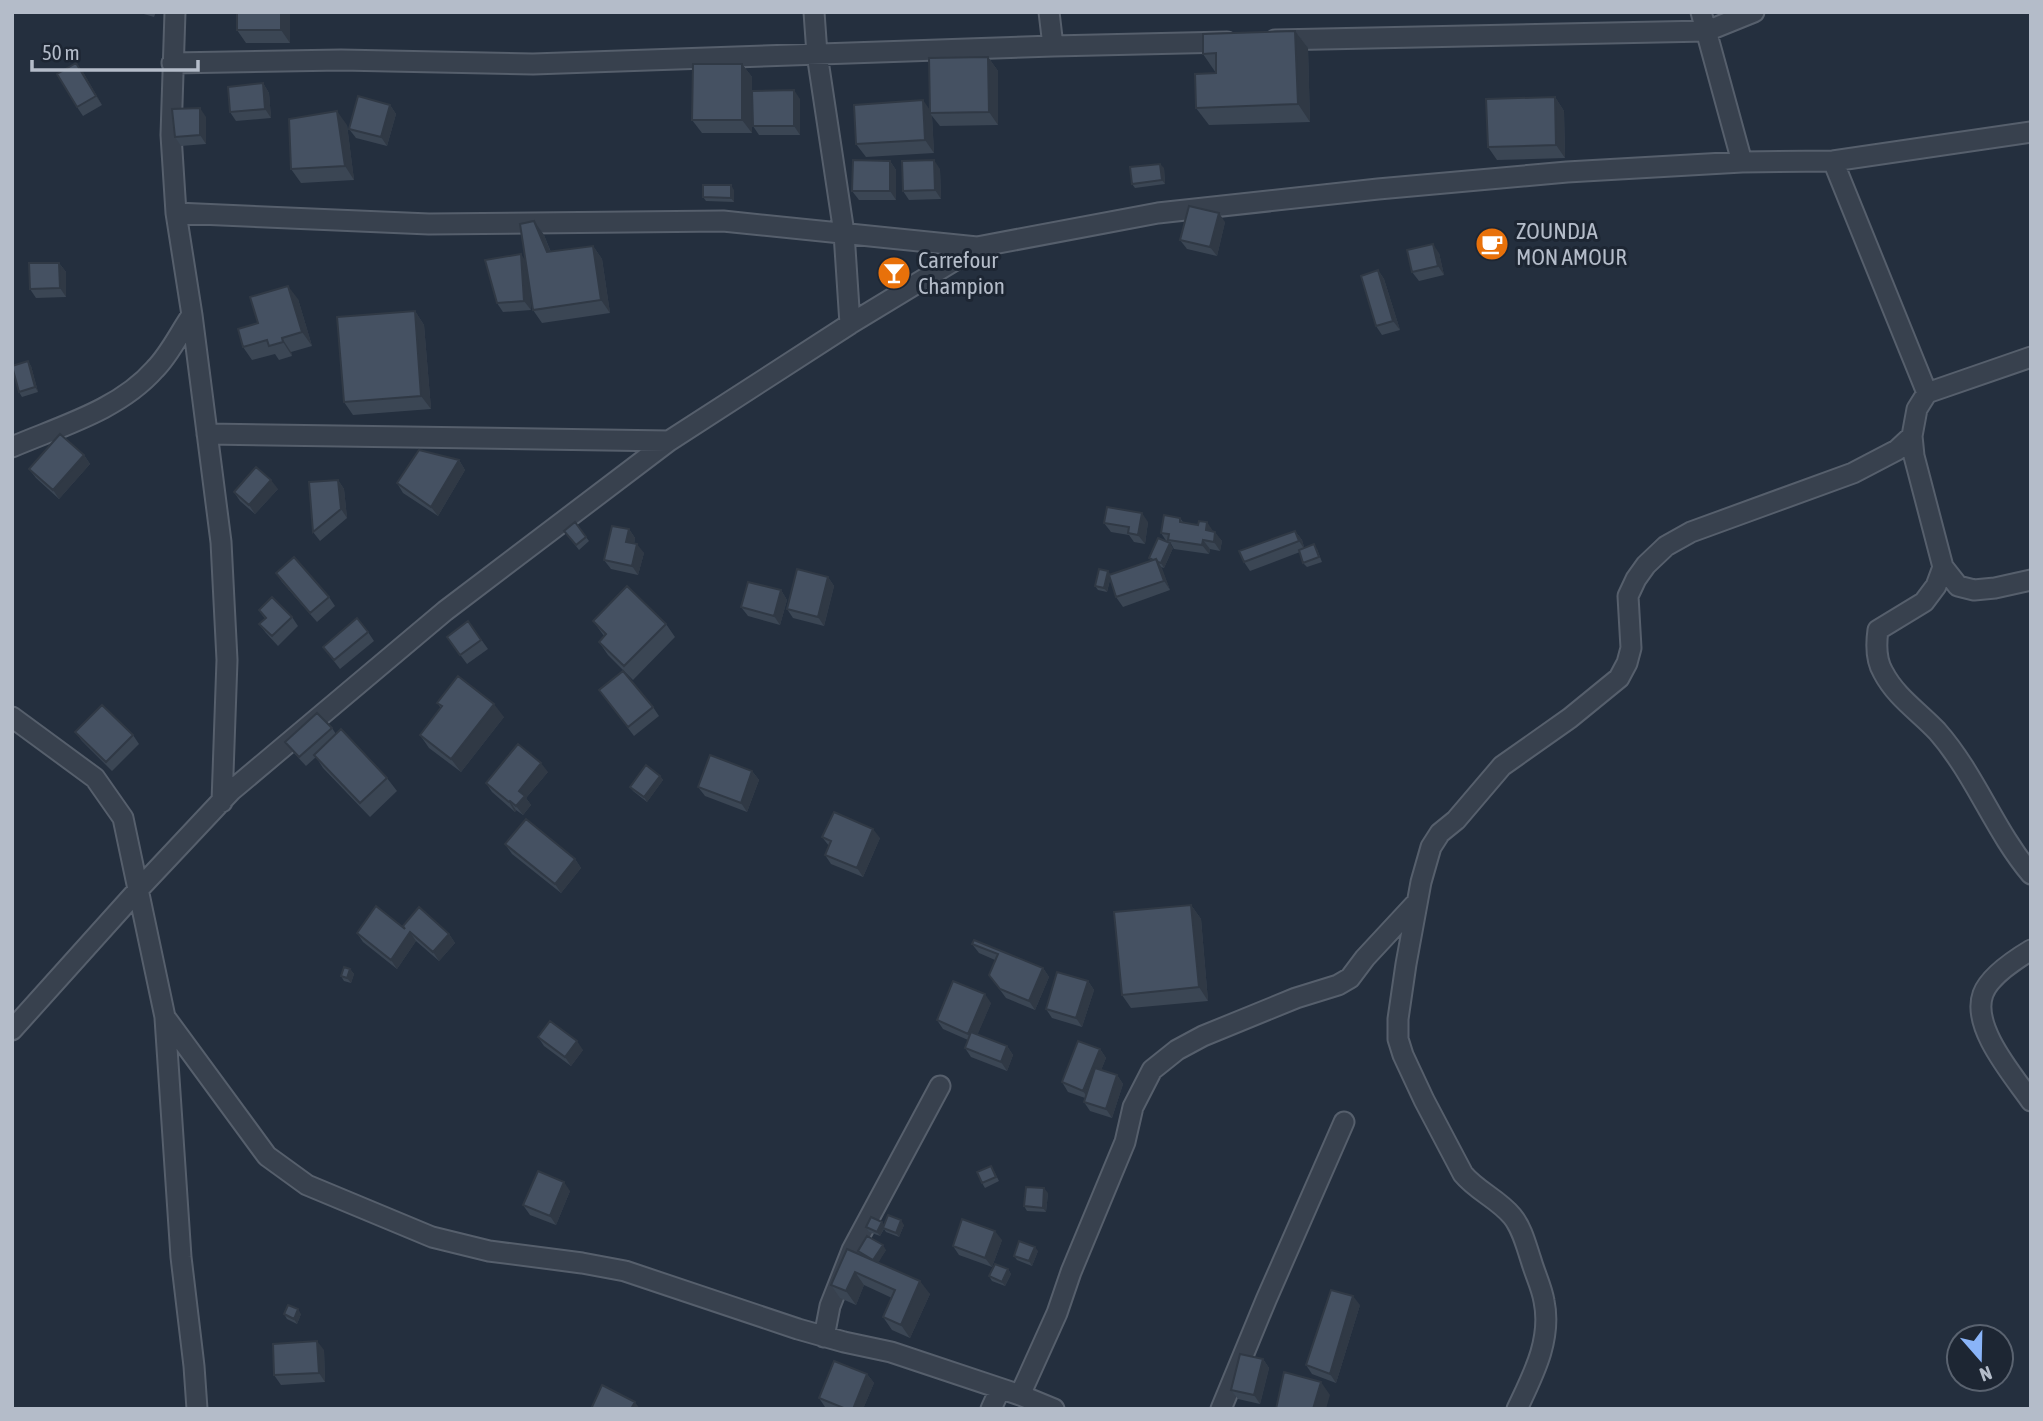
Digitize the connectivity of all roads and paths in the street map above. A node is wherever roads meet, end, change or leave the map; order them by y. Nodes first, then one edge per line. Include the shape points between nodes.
1 (175, 12) edge
2 (814, 12) edge
3 (1049, 12) edge
4 (1754, 12) edge
5 (1704, 21) edge
6 (1053, 46) junction
7 (817, 54) junction
8 (172, 63) junction
9 (2031, 132) edge
10 (1833, 161) junction
11 (1742, 162) junction
12 (176, 213) junction
13 (844, 233) junction
14 (977, 247) junction
15 (192, 315) junction
16 (850, 324) junction
17 (2031, 357) edge
18 (1927, 393) junction
19 (207, 434) junction
20 (1912, 436) junction
21 (669, 441) junction
22 (12, 447) edge
23 (1943, 567) junction
24 (2031, 580) edge
25 (12, 717) edge
26 (222, 802) junction
27 (2031, 874) edge
28 (137, 891) junction
29 (1417, 902) junction
30 (2031, 950) edge
31 (164, 1017) junction
32 (12, 1030) edge
33 (940, 1086) dead end
34 (2031, 1101) edge
35 (1344, 1122) dead end
36 (824, 1336) junction
37 (1000, 1389) junction
38 (1020, 1395) junction
39 (197, 1409) edge
40 (991, 1409) edge
41 (1054, 1409) edge
42 (1221, 1409) edge
43 (1517, 1409) edge

1 - 8 street
2 - 7 street
3 - 6 street
4 - 5 street
5 - 6 street
5 - 11 street
6 - 7 street
7 - 8 street via 533,64
7 - 13 street
8 - 12 street
9 - 10 street
10 - 11 street
10 - 18 street
11 - 14 street via 1567,172 1158,213
12 - 13 street via 429,224 723,221
12 - 15 street
13 - 14 street
13 - 16 street
14 - 16 street
15 - 19 street
15 - 22 street via 157,368 135,389 90,415
16 - 21 street
17 - 18 street
18 - 20 street via 1917,409
19 - 21 street
19 - 26 street via 221,542 226,647
20 - 23 street
20 - 29 street via 1897,450 1853,473 1691,532 1666,546 1636,579 1629,596 1631,648 1619,678 1502,766 1440,833 1431,847
21 - 26 street via 444,611
23 - 24 street via 1958,586 1974,590
23 - 27 street via 1924,602 1878,631 1875,645 1881,669 1893,690 1936,731 1972,779
25 - 28 street via 95,778 123,818
26 - 28 street
28 - 31 street
28 - 32 street
29 - 38 street via 1350,978 1203,1036 1152,1070 1133,1107 1125,1142
29 - 43 street via 1398,1019 1403,1055 1463,1174 1512,1216 1545,1302 1545,1338
30 - 34 street via 1997,975 1983,993 1981,1012 1984,1027
31 - 36 street via 267,1156 307,1185 432,1237 489,1251 625,1271
31 - 39 street
33 - 36 street via 852,1250 830,1306
35 - 42 street
36 - 37 street via 891,1352
37 - 38 street
37 - 40 street
38 - 41 street

